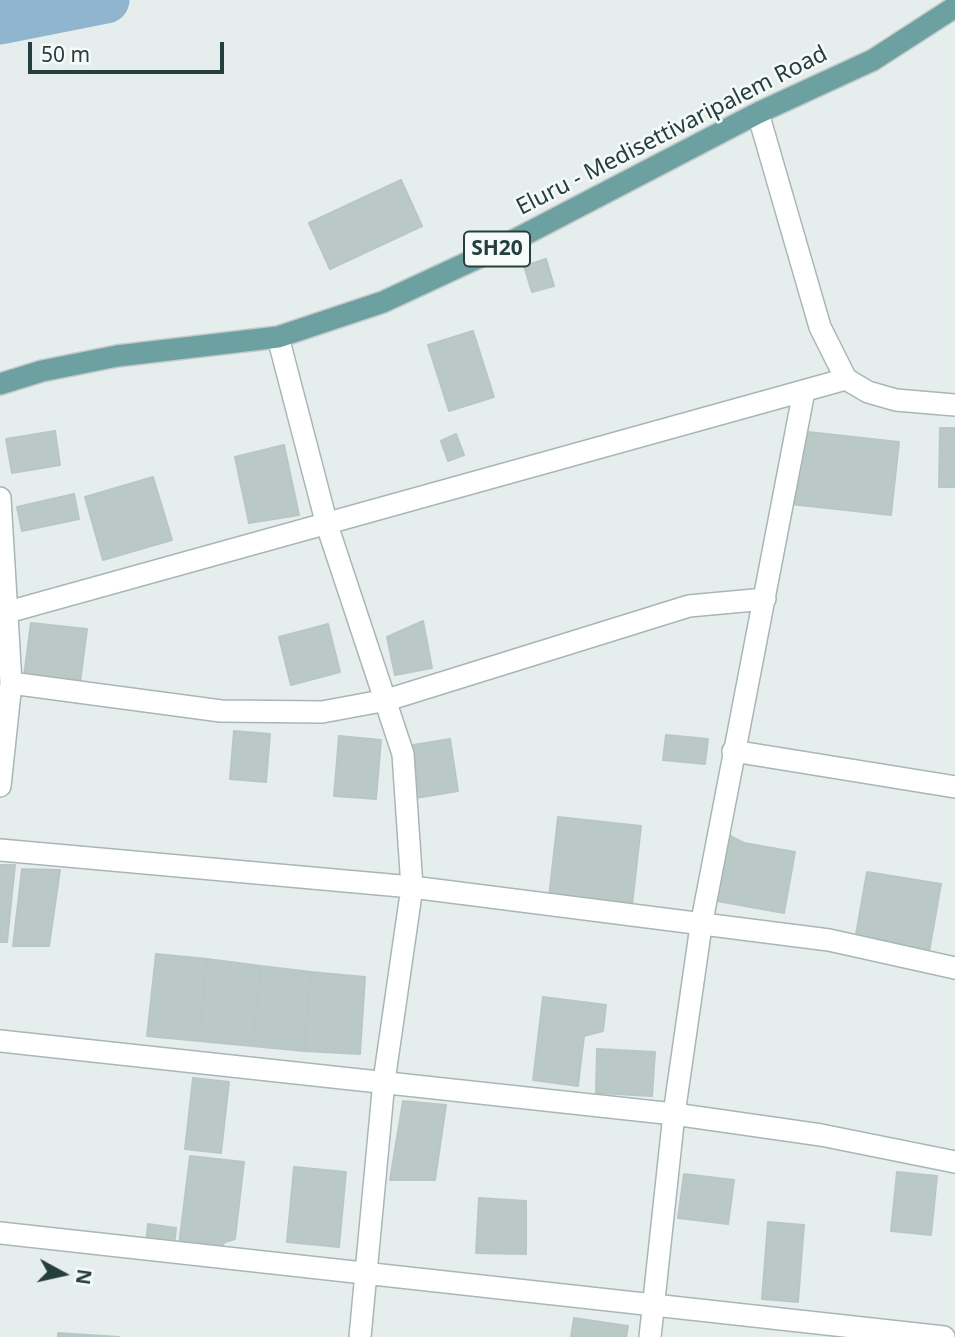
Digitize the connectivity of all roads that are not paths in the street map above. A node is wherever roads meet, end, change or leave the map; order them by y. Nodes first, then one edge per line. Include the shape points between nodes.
1 (955, 7) edge
2 (758, 113) junction
3 (278, 337) junction
4 (846, 379) junction
5 (0, 384) edge
6 (804, 391) junction
7 (955, 405) edge
8 (0, 498) edge
9 (327, 526) junction
10 (765, 599) junction
11 (8, 612) junction
12 (11, 683) junction
13 (387, 700) junction
14 (733, 751) junction
15 (0, 786) edge
16 (955, 787) edge
17 (0, 850) edge
18 (412, 887) junction
19 (701, 926) junction
20 (955, 968) edge
21 (0, 1041) edge
22 (384, 1081) junction
23 (674, 1114) junction
24 (955, 1162) edge
25 (0, 1233) edge
26 (366, 1274) junction
27 (653, 1307) junction
28 (360, 1337) edge
29 (650, 1337) edge
30 (944, 1337) edge

1 - 2 main road, Eluru - Medisettivaripalem Road / SH20 via 873,60
2 - 3 main road, Eluru - Medisettivaripalem Road / SH20 via 383,302
2 - 4 street via 820,327
3 - 5 main road, Eluru - Medisettivaripalem Road / SH20 via 117,356
3 - 9 street
4 - 6 street
4 - 7 street via 896,400
6 - 9 street
6 - 10 street
8 - 11 street
9 - 11 street
9 - 13 street
10 - 13 street via 690,606
10 - 14 street
11 - 12 street
12 - 13 street via 221,711 322,712
12 - 15 street
13 - 18 street via 403,754
14 - 16 street
14 - 19 street
17 - 18 street
18 - 19 street
18 - 22 street
19 - 20 street via 829,940
19 - 23 street
21 - 22 street
22 - 23 street
22 - 26 street
23 - 24 street via 821,1135
23 - 27 street
25 - 26 street
26 - 27 street
26 - 28 street
27 - 29 street
27 - 30 street

